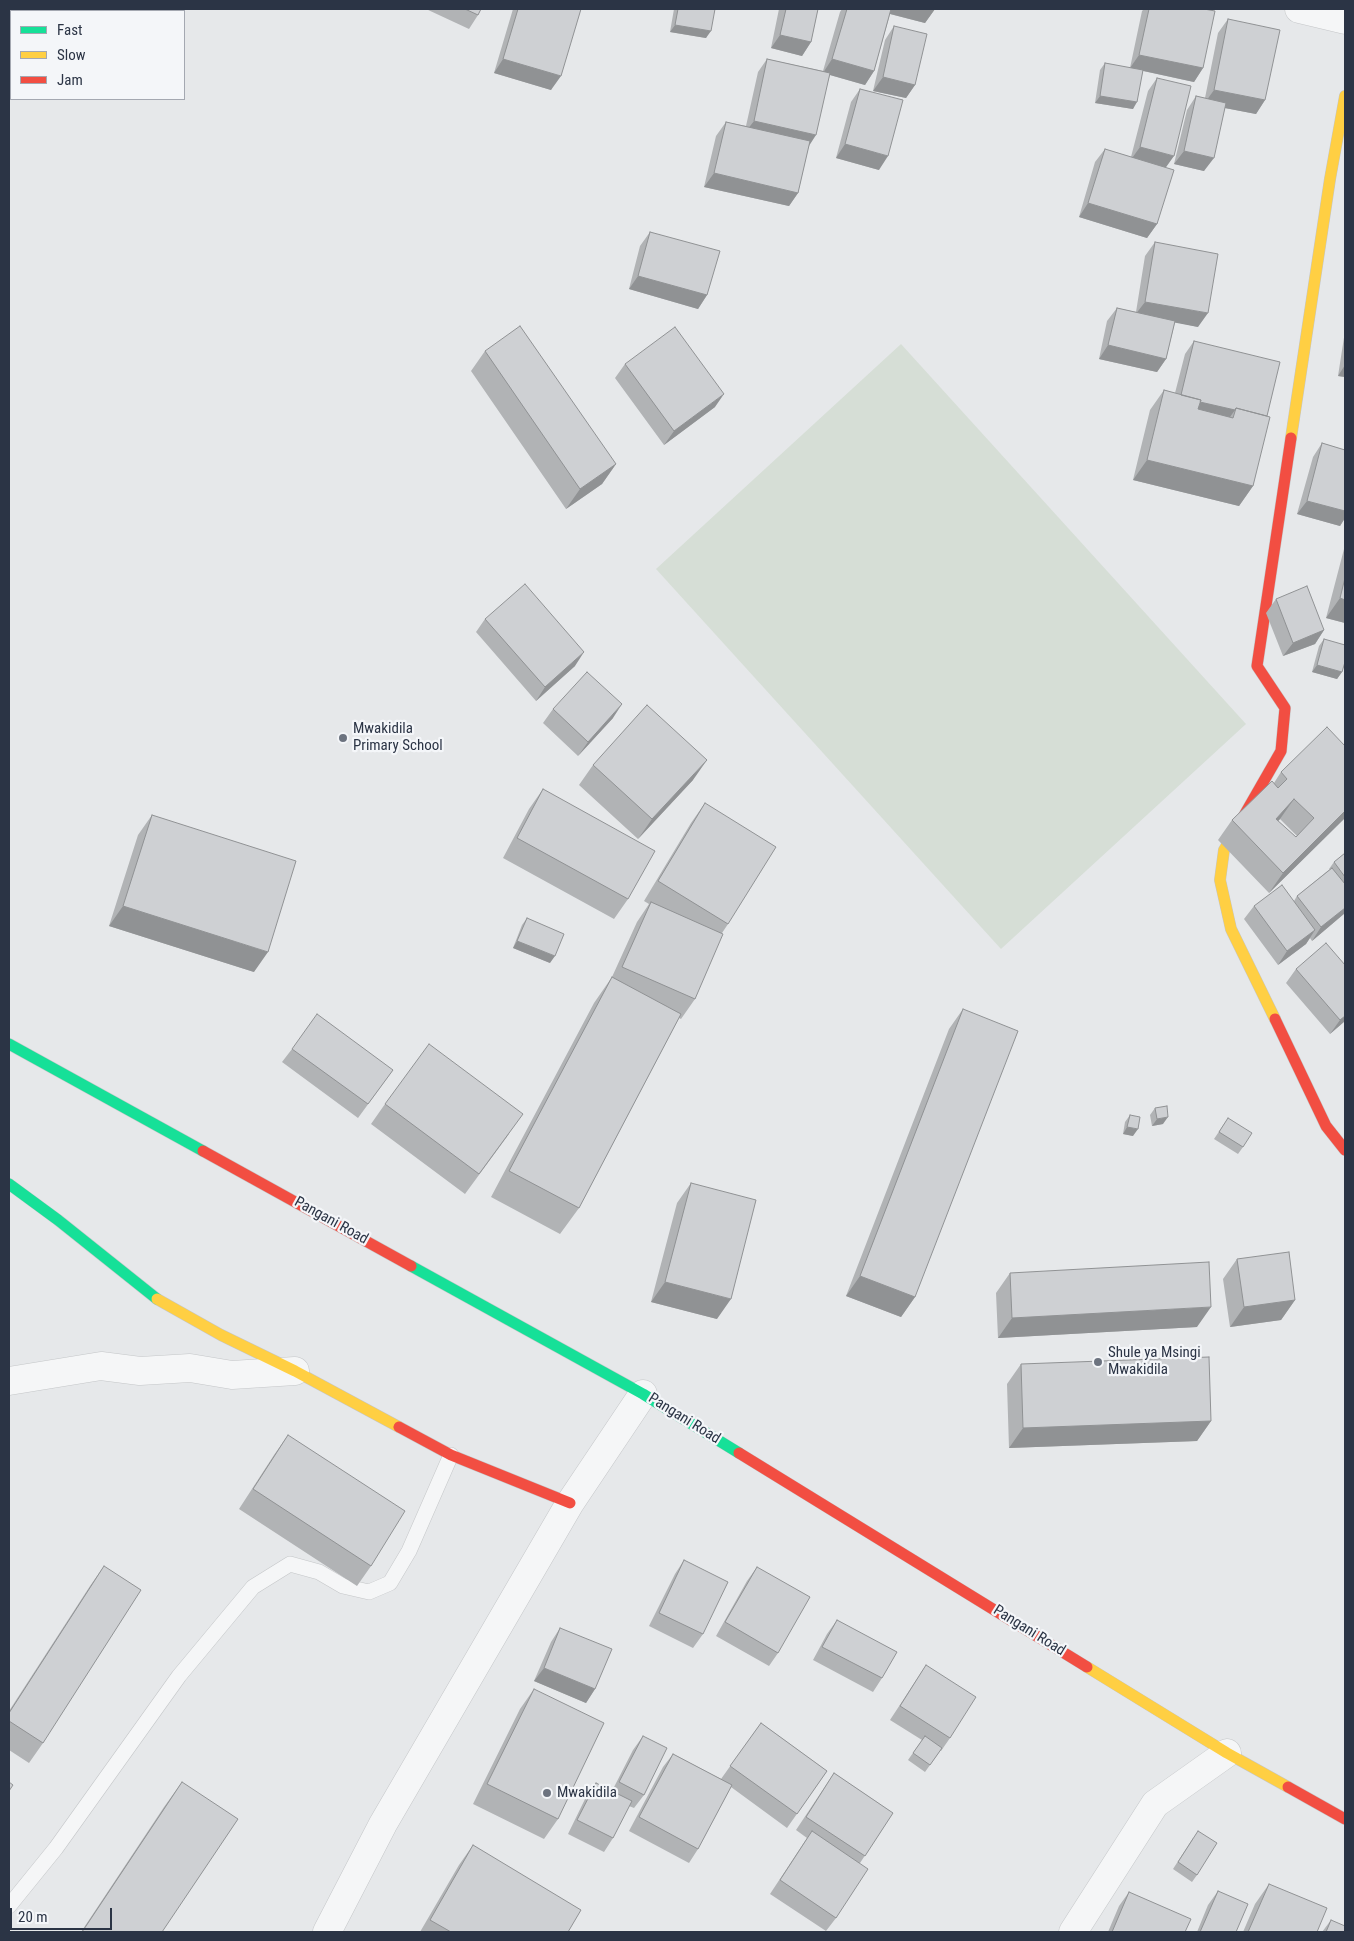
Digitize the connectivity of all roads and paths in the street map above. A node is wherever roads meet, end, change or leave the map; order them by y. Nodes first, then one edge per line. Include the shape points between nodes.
1 (1299, 9) edge
2 (1345, 20) edge
3 (1345, 96) edge
4 (9, 1044) edge
5 (1345, 1150) edge
6 (9, 1184) edge
7 (295, 1371) junction
8 (9, 1380) edge
9 (643, 1394) junction
10 (451, 1455) junction
11 (570, 1503) junction
12 (1227, 1753) junction
13 (1345, 1819) edge
14 (9, 1906) edge
15 (327, 1932) edge
16 (1073, 1932) edge

1 - 2 street
3 - 5 street via 1257,666 1285,708 1281,751 1224,850 1220,880 1231,930 1326,1126
4 - 9 street, Pangani Road
6 - 7 street via 160,1301
7 - 8 street via 232,1375 190,1368 140,1371 101,1366
7 - 10 street
9 - 11 street
9 - 12 street, Pangani Road
10 - 11 street
10 - 14 lane via 409,1551 390,1583 369,1592 343,1586 319,1572 290,1564 253,1587 179,1676 56,1848
11 - 15 street via 383,1824
12 - 13 street, Pangani Road
12 - 16 street via 1154,1804

